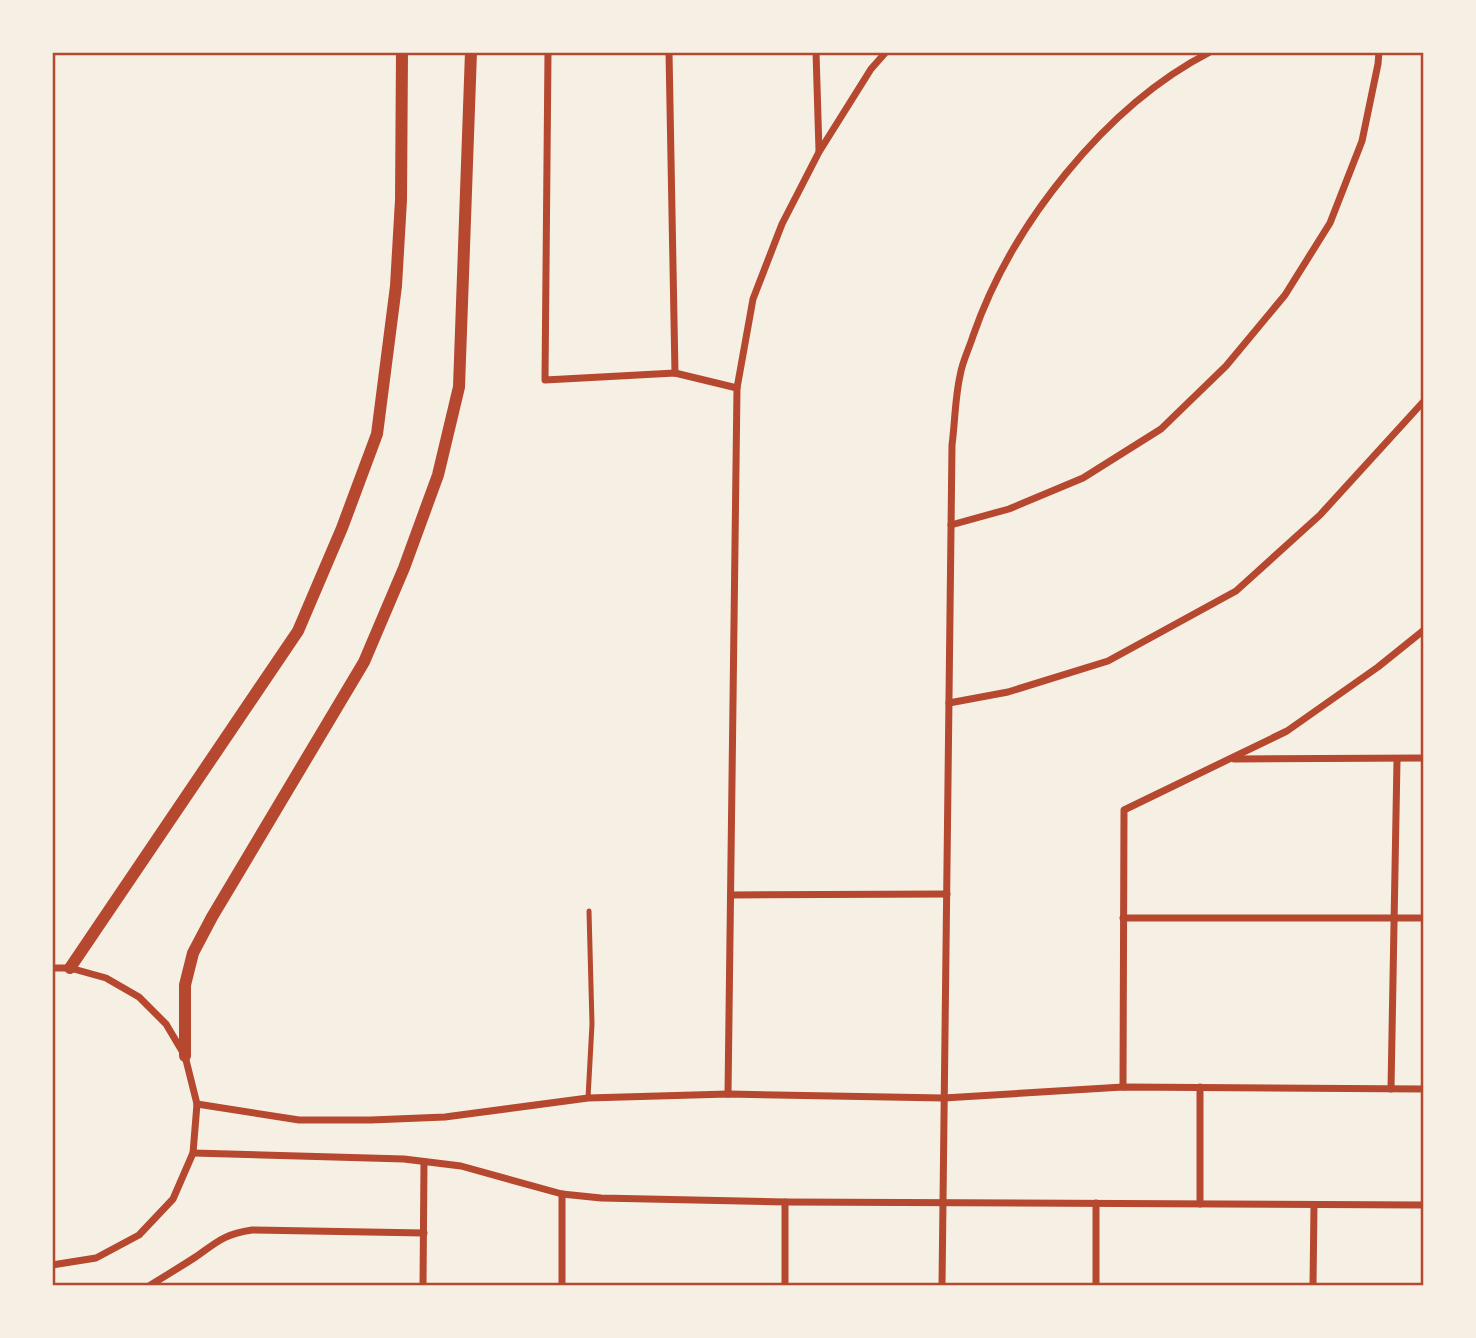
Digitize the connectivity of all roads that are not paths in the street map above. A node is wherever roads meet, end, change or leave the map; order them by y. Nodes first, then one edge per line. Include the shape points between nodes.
1 (402, 52) edge
2 (471, 52) edge
3 (548, 52) edge
4 (669, 52) edge
5 (816, 52) edge
6 (886, 52) edge
7 (1210, 52) edge
8 (1379, 52) edge
9 (819, 152) junction
10 (674, 373) junction
11 (737, 388) junction
12 (1423, 401) edge
13 (951, 525) junction
14 (1423, 630) edge
15 (949, 703) junction
16 (1230, 758) junction
17 (1423, 758) edge
18 (1396, 760) junction
19 (947, 894) junction
20 (732, 895) junction
21 (589, 911) dead end
22 (1123, 918) junction
23 (1423, 918) edge
24 (1394, 919) junction
25 (52, 968) edge
26 (70, 968) junction
27 (185, 1056) junction
28 (1123, 1087) junction
29 (1200, 1087) junction
30 (1391, 1089) junction
31 (1423, 1089) edge
32 (728, 1094) junction
33 (588, 1098) junction
34 (943, 1098) junction
35 (197, 1104) junction
36 (193, 1153) junction
37 (424, 1162) junction
38 (562, 1194) junction
39 (785, 1202) junction
40 (943, 1202) junction
41 (1096, 1203) junction
42 (1200, 1204) junction
43 (1314, 1205) junction
44 (1423, 1205) edge
45 (424, 1233) junction
46 (52, 1265) edge
47 (149, 1286) edge
48 (423, 1286) edge
49 (562, 1286) edge
50 (785, 1286) edge
51 (942, 1286) edge
52 (1096, 1286) edge
53 (1313, 1286) edge

1 - 26 street via 396,286 373,446 298,631
2 - 27 street via 459,387 438,475 364,662 193,953 185,985
3 - 10 street via 545,380
4 - 10 street
5 - 9 street
6 - 9 street
7 - 13 street via 1130,108 1071,165 1021,237 985,301 960,374 952,445
8 - 13 street via 1362,141 1331,223 1285,295 1226,366 1161,429 1083,478 1009,509
9 - 11 street via 782,224 753,299
10 - 11 street
11 - 20 street
12 - 15 street via 1320,515 1236,590 1108,661 1008,692
13 - 15 street
14 - 16 street via 1287,731
15 - 19 street
16 - 18 street
16 - 22 street via 1124,810
17 - 18 street
18 - 24 street
19 - 20 street
19 - 34 street
20 - 32 street
21 - 33 lane via 592,1024
22 - 24 street
22 - 28 street
23 - 24 street
24 - 30 street
25 - 26 street
26 - 27 street via 107,978 139,997 166,1024
27 - 35 street
28 - 29 street
28 - 34 street
29 - 30 street
29 - 42 street
30 - 31 street
32 - 33 street
32 - 34 street
33 - 35 street via 444,1117 371,1120 299,1120
34 - 40 street
35 - 36 street
36 - 37 street
36 - 46 street via 173,1199 139,1235 96,1258
37 - 38 street via 461,1166
37 - 45 street
38 - 39 street
38 - 49 street
39 - 40 street
39 - 50 street
40 - 41 street
40 - 51 street
41 - 42 street
41 - 52 street
42 - 43 street
43 - 44 street
43 - 53 street
45 - 47 street via 234,1233
45 - 48 street

